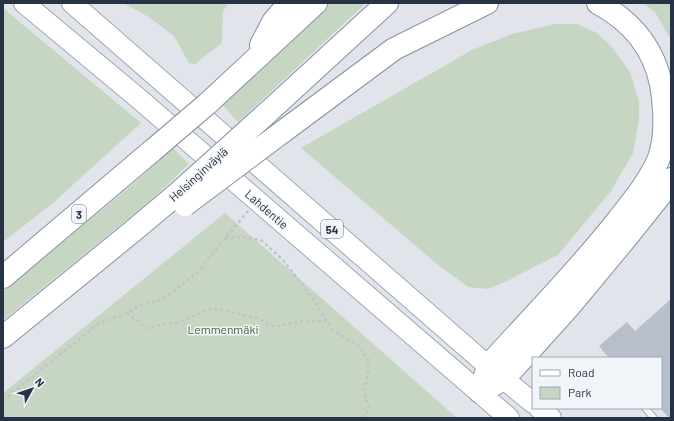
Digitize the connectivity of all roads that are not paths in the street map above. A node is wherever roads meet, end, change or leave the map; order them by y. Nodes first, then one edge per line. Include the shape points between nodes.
1 (24, 3) edge
2 (72, 3) edge
3 (289, 3) edge
4 (316, 3) edge
5 (387, 3) edge
6 (487, 3) edge
7 (598, 3) edge
8 (252, 62) junction
9 (671, 179) edge
10 (180, 200) junction
11 (3, 277) edge
12 (3, 337) edge
13 (496, 373) junction
14 (480, 392) junction
15 (532, 402) edge
16 (540, 409) edge
17 (646, 409) edge
18 (509, 418) edge
19 (551, 418) edge
20 (654, 418) edge

1 - 14 main road, Lahdentie / 54
2 - 13 main road, 54
3 - 8 highway via 273,22
4 - 8 highway, 3
5 - 10 highway, Helsinginväylä, bridge via 266,114
6 - 10 highway, bridge via 394,49 281,133
7 - 13 highway via 617,14 629,25 650,53 658,72 664,110 664,134 658,159 641,191
8 - 11 highway, 3, bridge via 154,150
9 - 13 highway via 627,238 568,308
10 - 12 highway, Helsinginväylä via 133,231
13 - 14 highway
13 - 15 main road, 54
14 - 18 main road, Lahdentie / 54
16 - 19 main road
17 - 20 lane

